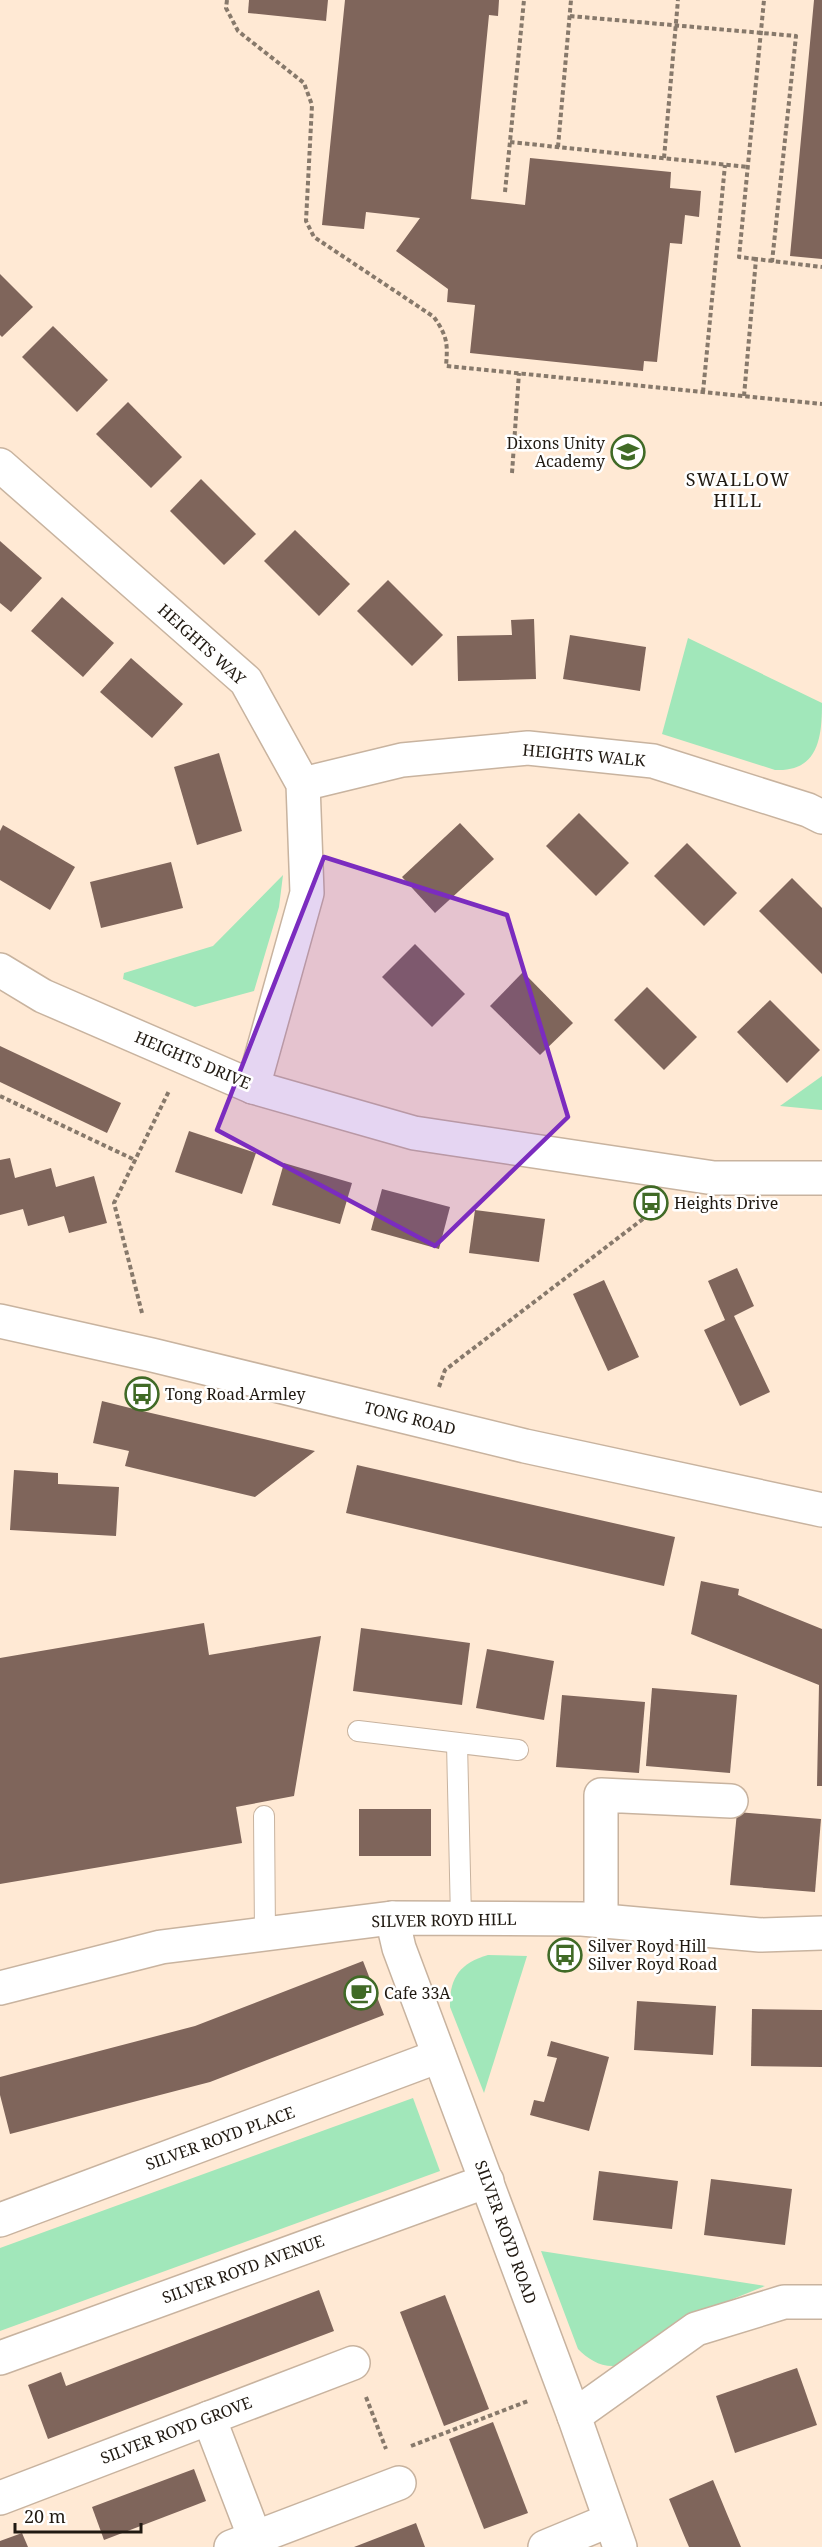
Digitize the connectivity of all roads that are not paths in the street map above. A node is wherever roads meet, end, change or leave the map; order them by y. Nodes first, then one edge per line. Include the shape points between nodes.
1 (0, 465) edge
2 (303, 784) junction
3 (822, 817) edge
4 (0, 970) edge
5 (253, 1087) junction
6 (822, 1178) edge
7 (0, 1321) edge
8 (822, 1510) edge
9 (358, 1731) dead end
10 (457, 1743) junction
11 (518, 1750) dead end
12 (731, 1801) dead end
13 (264, 1816) dead end
14 (392, 1918) junction
15 (461, 1918) junction
16 (602, 1920) junction
17 (265, 1934) junction
18 (822, 1934) edge
19 (0, 1988) edge
20 (439, 2056) junction
21 (487, 2181) junction
22 (0, 2220) edge
23 (822, 2302) edge
24 (0, 2358) edge
25 (353, 2363) road end
26 (569, 2401) junction
27 (210, 2418) junction
28 (394, 2469) road end
29 (0, 2498) edge
30 (615, 2533) edge
31 (243, 2542) edge
32 (545, 2547) edge

1 - 2 street, HEIGHTS WAY via 246,681
2 - 3 street, HEIGHTS WALK via 402,760 528,748 654,761
2 - 5 street, HEIGHTS WAY via 307,893
4 - 5 street, HEIGHTS DRIVE via 43,996
5 - 6 street, HEIGHTS DRIVE via 414,1133 714,1178
7 - 8 street, TONG ROAD via 525,1446
9 - 10 lane
10 - 11 lane
10 - 15 lane
12 - 16 street via 602,1796
13 - 17 lane
14 - 15 street, SILVER ROYD HILL
14 - 17 street, SILVER ROYD HILL
14 - 20 street, SILVER ROYD ROAD via 399,1948
15 - 16 street, SILVER ROYD HILL
16 - 18 street, SILVER ROYD HILL via 760,1935
17 - 19 street, SILVER ROYD HILL via 161,1947
20 - 21 street, SILVER ROYD ROAD
20 - 22 street, SILVER ROYD PLACE
21 - 24 street, SILVER ROYD AVENUE
21 - 26 street, SILVER ROYD ROAD
23 - 26 street via 784,2302 696,2329
25 - 27 street, SILVER ROYD GROVE
26 - 30 street, SILVER ROYD ROAD
27 - 29 street, SILVER ROYD GROVE
27 - 31 street
28 - 31 street
30 - 32 street

